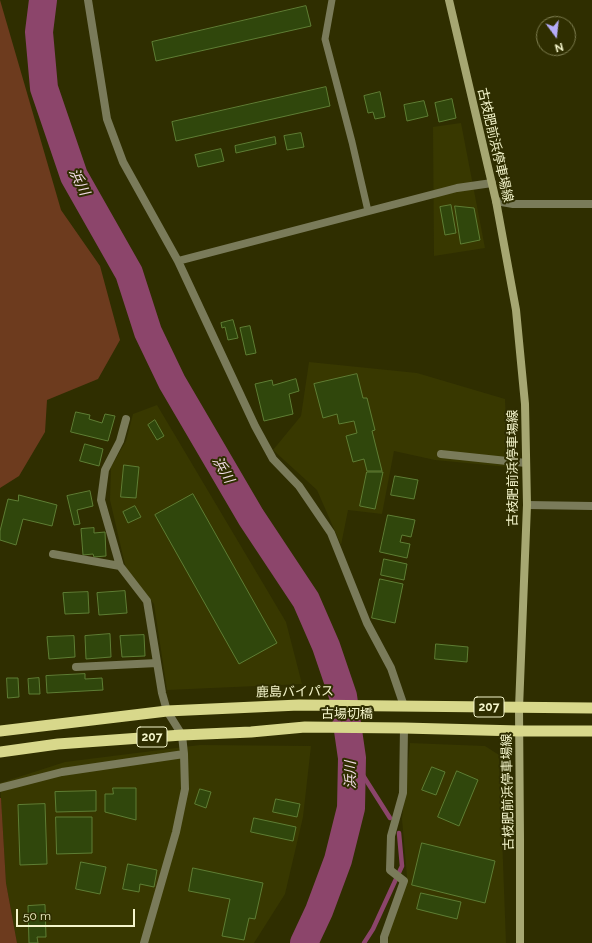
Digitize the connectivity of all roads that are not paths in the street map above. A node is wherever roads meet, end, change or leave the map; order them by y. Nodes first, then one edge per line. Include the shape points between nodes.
1 (88, 0) edge
2 (332, 0) edge
3 (449, 0) edge
4 (492, 184) junction
5 (496, 201) junction
6 (592, 204) edge
7 (368, 211) junction
8 (178, 261) junction
9 (126, 419) dead end
10 (441, 454) dead end
11 (526, 463) junction
12 (527, 505) junction
13 (592, 506) edge
14 (53, 554) dead end
15 (120, 566) junction
16 (157, 663) junction
17 (76, 667) dead end
18 (404, 706) junction
19 (519, 708) junction
20 (592, 708) edge
21 (167, 711) junction
22 (404, 728) junction
23 (0, 731) edge
24 (519, 731) junction
25 (592, 731) edge
26 (182, 735) junction
27 (0, 752) edge
28 (184, 754) junction
29 (0, 788) edge
30 (144, 943) edge
31 (384, 943) edge
32 (520, 943) edge

1 - 8 street via 107,119 123,162
2 - 7 lane via 325,39
3 - 4 main road, 古枝肥前浜停車場線
4 - 5 main road, 古枝肥前浜停車場線
4 - 7 street via 457,188
5 - 6 street via 513,204
5 - 11 main road, 古枝肥前浜停車場線 via 516,310 525,404
7 - 8 street
8 - 18 street via 273,459 298,486 331,533 367,623 391,668
9 - 15 street via 120,441 105,470 101,500
10 - 11 street
11 - 12 main road, 古枝肥前浜停車場線
12 - 13 street
12 - 19 main road, 古枝肥前浜停車場線
14 - 15 street
15 - 16 street via 147,601
16 - 17 street
16 - 21 street
18 - 19 highway, 鹿島バイパス / 207
18 - 21 highway, 鹿島バイパス / 207 via 300,705
19 - 20 highway, 鹿島バイパス / 207
19 - 24 main road, 古枝肥前浜停車場線
21 - 23 highway, 鹿島バイパス / 207
21 - 26 street
22 - 24 highway, 207
22 - 26 highway, 古場切橋 / 207 via 305,727
22 - 31 street via 403,794 391,836 390,870 404,881
24 - 25 highway, 207
24 - 32 main road, 古枝肥前浜停車場線
26 - 27 highway, 207 via 58,744
26 - 28 street
28 - 29 street via 62,772
28 - 30 street via 185,789 176,832

